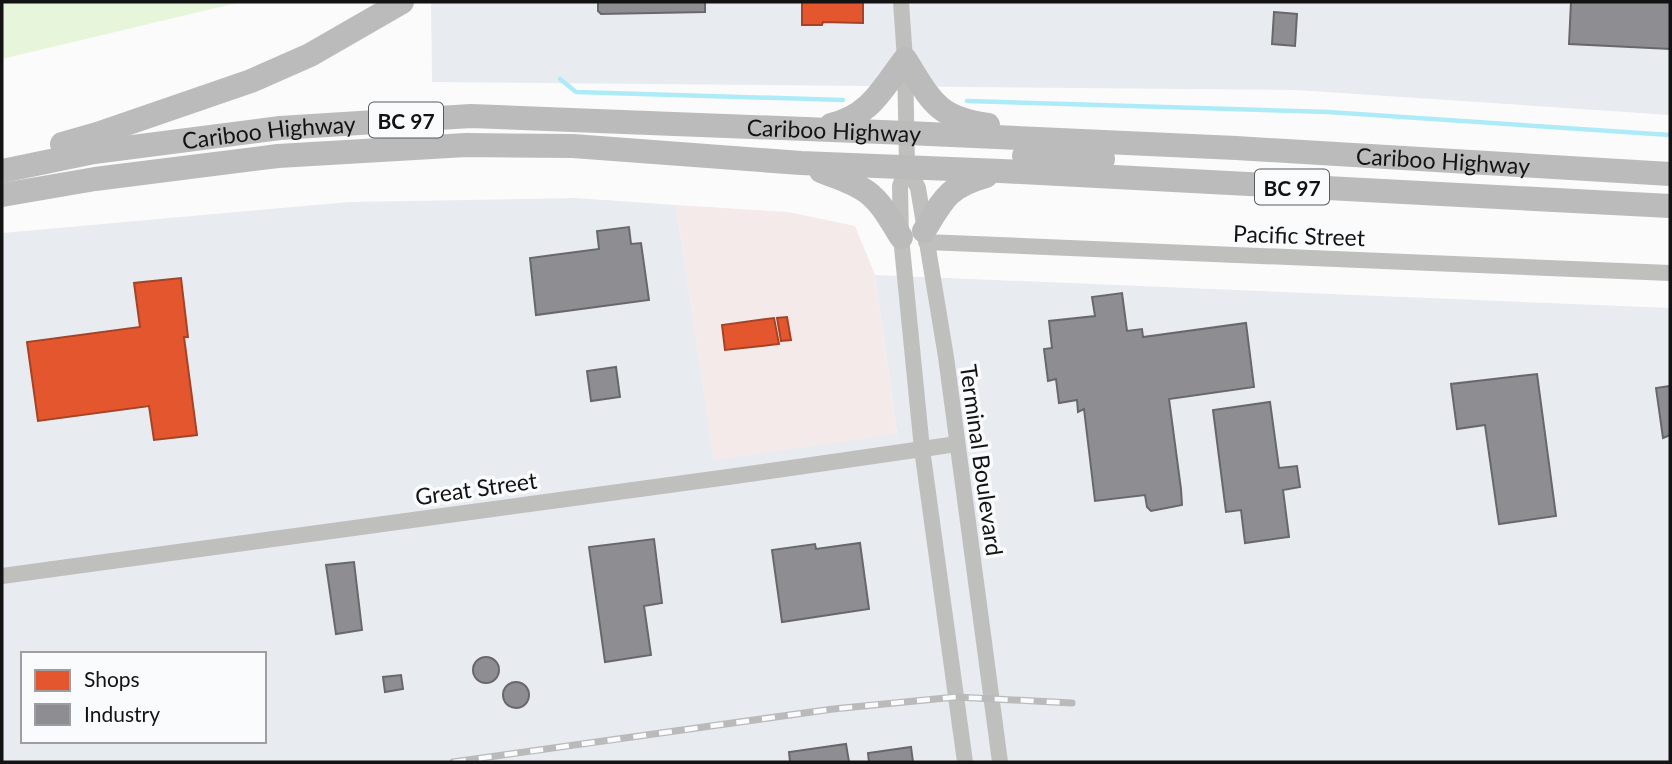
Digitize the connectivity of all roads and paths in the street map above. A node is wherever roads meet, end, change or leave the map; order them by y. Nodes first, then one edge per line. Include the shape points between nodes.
1 (402, 2) edge
2 (901, 2) edge
3 (905, 59) junction
4 (814, 129) junction
5 (907, 133) junction
6 (1100, 142) junction
7 (573, 146) junction
8 (1236, 148) junction
9 (2, 162) edge
10 (801, 163) junction
11 (908, 167) junction
12 (2, 171) edge
13 (1001, 171) junction
14 (1670, 174) edge
15 (1670, 191) edge
16 (2, 195) edge
17 (1582, 201) junction
18 (1670, 206) edge
19 (917, 237) junction
20 (1670, 273) edge
21 (957, 444) junction
22 (922, 449) junction
23 (2, 576) edge
24 (965, 762) edge
25 (1000, 762) edge

1 - 9 highway via 310,55 251,81
2 - 3 street, Terminal Boulevard
3 - 4 highway via 860,113
3 - 5 street, Terminal Boulevard
3 - 6 highway via 930,98 957,119
4 - 5 highway, Cariboo Highway / BC 97
4 - 12 highway, Cariboo Highway / BC 97 via 471,116 280,128 94,152
5 - 6 highway, Cariboo Highway / BC 97
5 - 7 highway via 895,144 865,151 589,139
5 - 11 street, Terminal Boulevard
6 - 8 highway, Cariboo Highway / BC 97
7 - 10 highway, Cariboo Highway / BC 97
7 - 16 highway, Cariboo Highway / BC 97 via 466,145 278,156
8 - 11 highway via 1146,160 931,154
8 - 14 highway, Cariboo Highway / BC 97
10 - 11 highway, Cariboo Highway / BC 97
10 - 19 highway via 866,190
11 - 13 highway, Cariboo Highway / BC 97
11 - 19 street, Terminal Boulevard via 918,188
11 - 19 street, Terminal Boulevard via 900,187
13 - 17 highway, Cariboo Highway / BC 97
13 - 19 highway via 956,187
15 - 17 highway via 1620,189
17 - 18 highway, Cariboo Highway / BC 97
19 - 20 street, Pacific Street
19 - 21 street, Terminal Boulevard via 946,357
19 - 22 street, Terminal Boulevard
21 - 22 street, Great Street
21 - 25 street, Terminal Boulevard
22 - 23 street, Great Street
22 - 24 street, Terminal Boulevard

